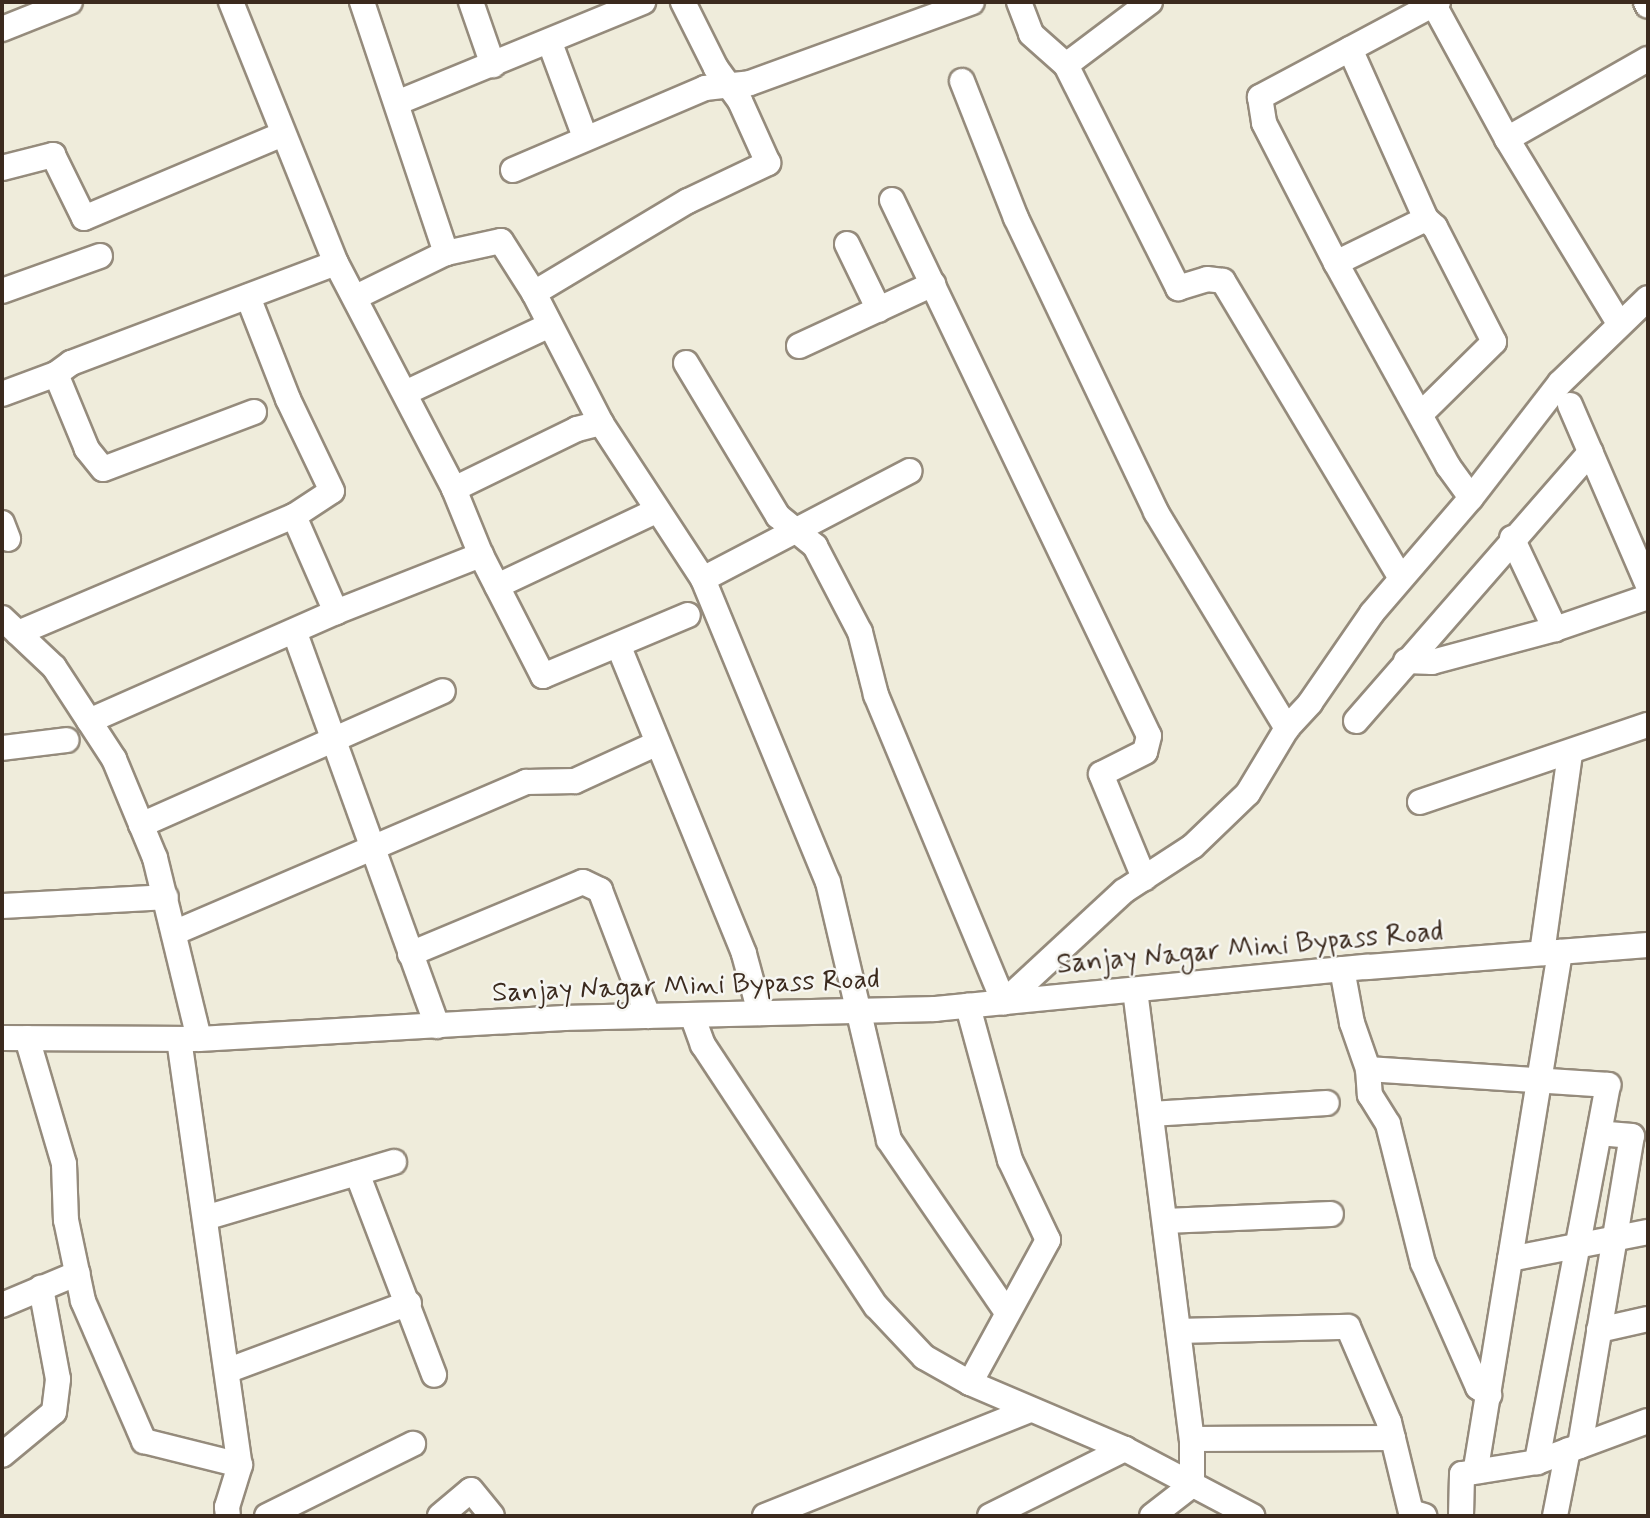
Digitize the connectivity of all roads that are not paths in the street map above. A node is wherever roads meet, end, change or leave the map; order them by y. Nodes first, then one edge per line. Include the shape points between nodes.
1 (70, 2) edge
2 (231, 2) edge
3 (362, 2) edge
4 (471, 2) edge
5 (643, 2) edge
6 (684, 2) edge
7 (972, 2) edge
8 (1019, 2) edge
9 (1146, 3) edge
10 (1436, 3) edge
11 (597, 10) edge
12 (2, 29) edge
13 (550, 43) junction
14 (1350, 49) junction
15 (1648, 60) edge
16 (493, 65) junction
17 (1066, 65) junction
18 (962, 81) dead end
19 (728, 87) junction
20 (399, 103) junction
21 (283, 134) junction
22 (585, 138) junction
23 (1507, 139) junction
24 (2, 168) edge
25 (513, 170) dead end
26 (892, 200) dead end
27 (1426, 219) junction
28 (847, 244) dead end
29 (446, 253) junction
30 (100, 256) dead end
31 (337, 263) junction
32 (1336, 263) junction
33 (933, 284) junction
34 (2, 291) edge
35 (534, 293) junction
36 (248, 297) junction
37 (356, 298) junction
38 (1648, 298) edge
39 (878, 310) junction
40 (1619, 323) junction
41 (548, 326) junction
42 (799, 346) dead end
43 (686, 363) dead end
44 (56, 374) junction
45 (405, 393) junction
46 (2, 394) edge
47 (1570, 405) dead end
48 (254, 412) dead end
49 (1421, 414) junction
50 (601, 423) junction
51 (1591, 453) junction
52 (910, 471) dead end
53 (454, 489) junction
54 (1471, 498) junction
55 (656, 511) junction
56 (294, 516) junction
57 (796, 530) junction
58 (1512, 538) junction
59 (481, 555) junction
60 (1401, 578) junction
61 (703, 579) junction
62 (1648, 585) edge
63 (497, 586) junction
64 (1648, 597) edge
65 (336, 612) junction
66 (688, 615) dead end
67 (10, 625) edge
68 (1555, 629) junction
69 (295, 633) junction
70 (619, 648) junction
71 (1406, 662) junction
72 (443, 691) dead end
73 (89, 721) junction
74 (1356, 721) dead end
75 (1648, 725) edge
76 (1287, 727) junction
77 (67, 740) dead end
78 (332, 742) junction
79 (656, 744) junction
80 (2, 748) edge
81 (1570, 754) junction
82 (1420, 802) dead end
83 (141, 825) junction
84 (371, 847) junction
85 (1144, 878) junction
86 (166, 897) junction
87 (2, 906) edge
88 (176, 932) junction
89 (1648, 945) edge
90 (1551, 953) junction
91 (410, 954) junction
92 (1342, 969) junction
93 (1135, 990) junction
94 (1004, 1002) junction
95 (968, 1006) junction
96 (862, 1011) junction
97 (760, 1013) junction
98 (692, 1015) junction
99 (648, 1016) junction
100 (437, 1026) junction
101 (2, 1038) edge
102 (27, 1038) junction
103 (189, 1039) junction
104 (1368, 1069) junction
105 (1539, 1080) junction
106 (1327, 1103) dead end
107 (1151, 1114) junction
108 (1599, 1133) junction
109 (1639, 1153) edge
110 (394, 1162) dead end
111 (357, 1173) junction
112 (1331, 1214) dead end
113 (208, 1217) junction
114 (1165, 1221) junction
115 (1648, 1231) edge
116 (1615, 1238) junction
117 (1576, 1245) junction
118 (1510, 1259) junction
119 (78, 1273) junction
120 (41, 1289) junction
121 (409, 1303) junction
122 (2, 1305) edge
123 (1006, 1311) junction
124 (1648, 1319) edge
125 (1600, 1330) junction
126 (1179, 1331) junction
127 (229, 1370) junction
128 (434, 1375) dead end
129 (970, 1383) junction
130 (1489, 1395) junction
131 (1030, 1410) junction
132 (1648, 1421) edge
133 (1393, 1438) junction
134 (1192, 1439) junction
135 (414, 1444) dead end
136 (1574, 1448) junction
137 (1125, 1449) junction
138 (2, 1455) edge
139 (1537, 1462) junction
140 (240, 1465) junction
141 (1476, 1468) junction
142 (1192, 1485) junction
143 (228, 1511) edge
144 (768, 1515) edge
145 (253, 1516) edge
146 (267, 1516) edge
147 (440, 1516) edge
148 (492, 1516) edge
149 (990, 1516) edge
150 (1152, 1516) edge
151 (1252, 1516) edge
152 (1424, 1516) edge
153 (1461, 1516) edge
154 (1555, 1516) edge

1 - 12 street
2 - 21 street
3 - 20 street
4 - 16 street
5 - 11 street
6 - 19 street
7 - 19 street
8 - 17 street via 1031,34
9 - 17 street
10 - 14 street
10 - 23 street
11 - 13 street
13 - 16 street
13 - 22 street
14 - 27 street
14 - 32 street via 1260,97 1264,123
15 - 23 street
16 - 20 street
17 - 60 street via 1178,288 1207,279 1223,281
18 - 76 street via 1016,218 1156,512
19 - 22 street via 705,88
19 - 35 street via 740,101 768,163 688,201
20 - 29 street
21 - 24 street via 84,218 54,155
21 - 31 street
22 - 25 street
23 - 40 street
26 - 33 street
27 - 32 street
27 - 49 street via 1435,227 1494,342
28 - 39 street
29 - 35 street via 502,241
29 - 37 street
30 - 34 street
31 - 36 street
31 - 37 street
32 - 49 street
33 - 39 street
33 - 85 street via 1149,736 1145,752 1101,774
35 - 41 street
36 - 44 street via 71,363
36 - 56 street via 332,491
37 - 45 street
38 - 40 street
39 - 42 street
40 - 54 street via 1560,383
41 - 45 street
41 - 50 street
43 - 57 street via 778,516
44 - 46 street
44 - 48 street via 87,449 103,469
45 - 53 street
47 - 51 street
49 - 54 street via 1447,466
50 - 53 street via 577,429
50 - 55 street
51 - 58 street
51 - 62 street
52 - 57 street
53 - 59 street
54 - 60 street
55 - 61 street
55 - 63 street
56 - 65 street
56 - 67 street
57 - 61 street
57 - 94 street via 815,545 860,632 876,695
58 - 68 street
58 - 71 street
59 - 63 street
59 - 65 street
60 - 76 street
61 - 96 street via 828,882
63 - 70 street via 543,676
64 - 68 street
65 - 69 street
66 - 70 street
67 - 73 street via 54,667
68 - 71 street via 1432,662
69 - 73 street
69 - 78 street
70 - 79 street
71 - 74 street
72 - 78 street
73 - 83 street via 114,759
75 - 81 street
76 - 85 street via 1248,793 1193,846
77 - 80 street
78 - 83 street
78 - 84 street
79 - 84 street via 575,781 526,782
79 - 97 street via 744,954
81 - 82 street
81 - 90 street
83 - 86 street
84 - 88 street
84 - 91 street
85 - 94 street via 1124,891
86 - 87 street
86 - 88 street
88 - 103 street
89 - 90 street, Sanjay Nagar Mini Bypass Road
90 - 92 street, Sanjay Nagar Mini Bypass Road
90 - 105 street
91 - 99 street via 583,882 600,890
91 - 100 street
92 - 93 street, Sanjay Nagar Mini Bypass Road
92 - 104 street via 1352,1023
93 - 94 street, Sanjay Nagar Mini Bypass Road
93 - 107 street
94 - 95 street, Sanjay Nagar Mini Bypass Road
95 - 96 street, Sanjay Nagar Mini Bypass Road
95 - 123 street via 1010,1160 1048,1240
96 - 97 street, Sanjay Nagar Mini Bypass Road
96 - 123 street via 889,1140
97 - 98 street, Sanjay Nagar Mini Bypass Road
98 - 99 street, Sanjay Nagar Mini Bypass Road
98 - 129 street via 703,1045 876,1306 923,1357
99 - 100 street, Sanjay Nagar Mini Bypass Road
100 - 103 street, Sanjay Nagar Mini Bypass Road
101 - 102 street, Sanjay Nagar Mini Bypass Road
102 - 103 street, Sanjay Nagar Mini Bypass Road
102 - 119 street via 64,1164 66,1220
103 - 113 street
104 - 105 street
104 - 130 street via 1370,1095 1388,1124 1423,1263 1478,1387
105 - 108 street via 1608,1085
105 - 118 street
106 - 107 street
107 - 114 street
108 - 109 street via 1632,1136
108 - 117 street
109 - 116 street
110 - 111 street
111 - 113 street
111 - 121 street
112 - 114 street
113 - 127 street
114 - 126 street
115 - 116 street
116 - 117 street
116 - 125 street
117 - 118 street
117 - 139 street
118 - 130 street
119 - 120 street
119 - 140 street via 83,1301 144,1441
120 - 122 street
120 - 138 street via 58,1379 54,1412
121 - 127 street
121 - 128 street
123 - 129 street
124 - 125 street
125 - 136 street
126 - 133 street via 1348,1327
126 - 134 street
127 - 140 street
129 - 131 street
130 - 141 street
131 - 137 street
131 - 144 street
132 - 136 street
133 - 134 street
133 - 152 street via 1411,1512
134 - 142 street
135 - 146 street
136 - 139 street
136 - 154 street
137 - 142 street
137 - 149 street
139 - 141 street
140 - 143 street
141 - 153 street via 1462,1474
142 - 150 street
142 - 151 street
143 - 145 street
147 - 148 street via 471,1490

